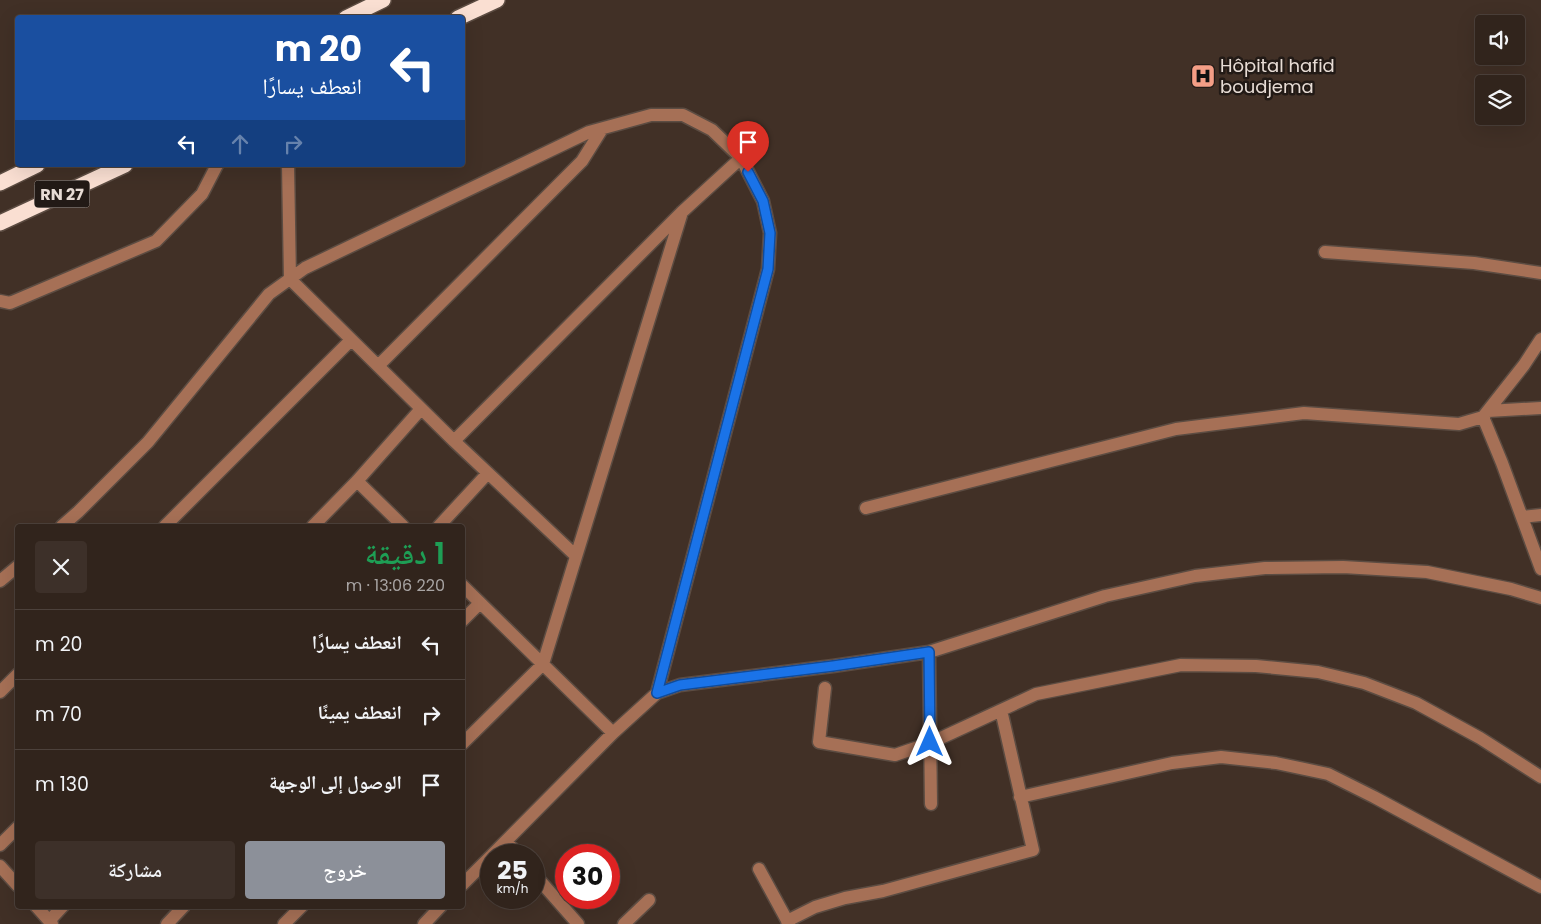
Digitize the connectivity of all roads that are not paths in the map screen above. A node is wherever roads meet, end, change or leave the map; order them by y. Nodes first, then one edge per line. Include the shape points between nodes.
1 (383, 0) edge
2 (497, 0) edge
3 (352, 15) edge
4 (464, 15) edge
5 (602, 129) junction
6 (741, 158) junction
7 (33, 167) edge
8 (121, 167) edge
9 (215, 167) edge
10 (288, 167) edge
11 (0, 183) edge
12 (682, 212) junction
13 (0, 222) edge
14 (1325, 252) dead end
15 (1541, 273) edge
16 (290, 279) junction
17 (0, 301) edge
18 (1541, 339) edge
19 (352, 340) junction
20 (378, 366) junction
21 (1541, 408) edge
22 (421, 409) junction
23 (1485, 414) junction
24 (454, 441) junction
25 (488, 473) junction
26 (357, 481) junction
27 (866, 508) dead end
28 (1541, 515) edge
29 (1522, 517) junction
30 (64, 524) edge
31 (167, 524) edge
32 (315, 524) edge
33 (401, 524) edge
34 (440, 524) edge
35 (576, 556) junction
36 (15, 569) edge
37 (1541, 569) edge
38 (0, 582) edge
39 (465, 588) edge
40 (1541, 598) edge
41 (480, 603) junction
42 (465, 618) edge
43 (929, 652) junction
44 (543, 664) junction
45 (15, 677) edge
46 (825, 688) dead end
47 (0, 692) edge
48 (657, 693) junction
49 (1001, 710) junction
50 (613, 733) junction
51 (465, 741) edge
52 (930, 742) junction
53 (1541, 777) edge
54 (1020, 797) junction
55 (931, 804) dead end
56 (15, 830) edge
57 (506, 841) junction
58 (503, 844) edge
59 (509, 844) edge
60 (0, 845) edge
61 (0, 866) edge
62 (480, 868) edge
63 (759, 869) dead end
64 (465, 882) edge
65 (15, 883) edge
66 (545, 886) edge
67 (1541, 887) edge
68 (649, 900) dead end
69 (39, 909) edge
70 (61, 909) edge
71 (181, 909) edge
72 (299, 909) edge
73 (439, 909) edge
74 (50, 922) edge
75 (788, 922) edge
76 (167, 924) edge
77 (284, 924) edge
78 (424, 924) edge
79 (578, 924) edge
80 (624, 924) edge

1 - 3 highway
2 - 4 highway
5 - 6 street via 651,115 683,115 712,130
5 - 16 street via 305,268
5 - 20 street via 582,161
6 - 12 street
6 - 48 street via 763,201 770,233 768,269
7 - 11 highway, RN 27
8 - 13 highway, RN 27
9 - 17 street via 202,194 156,241 10,303
10 - 16 street
12 - 24 street
12 - 35 street
14 - 15 street via 1474,263
16 - 19 street
16 - 30 street via 269,294 148,442
18 - 23 street
19 - 20 street
19 - 31 street
20 - 22 street
21 - 23 street
22 - 24 street
22 - 26 street
23 - 27 street via 1459,424 1304,413 1176,429
23 - 29 street
24 - 25 street
25 - 34 street
25 - 35 street
26 - 32 street
26 - 33 street
28 - 29 street
29 - 37 street
35 - 44 street
36 - 38 street
39 - 41 street
40 - 43 street via 1427,572 1343,567 1265,568 1195,576 1104,596
41 - 42 street
41 - 44 street
43 - 48 street via 680,685
43 - 52 street
44 - 50 street
44 - 51 street
45 - 47 street
46 - 52 street via 819,742 895,755
48 - 50 street
49 - 52 street
49 - 53 street via 1036,694 1181,665 1256,666 1318,672 1364,683 1416,703
49 - 54 street
50 - 57 street
52 - 55 street
54 - 67 street via 1172,763 1222,757 1276,763 1328,774
54 - 75 street via 1033,850 883,891 845,898 815,907
56 - 60 street
57 - 58 street
57 - 59 street
61 - 65 street
62 - 64 street
63 - 75 street
66 - 79 street
68 - 80 street
69 - 74 street
70 - 74 street
71 - 76 street
72 - 77 street
73 - 78 street

